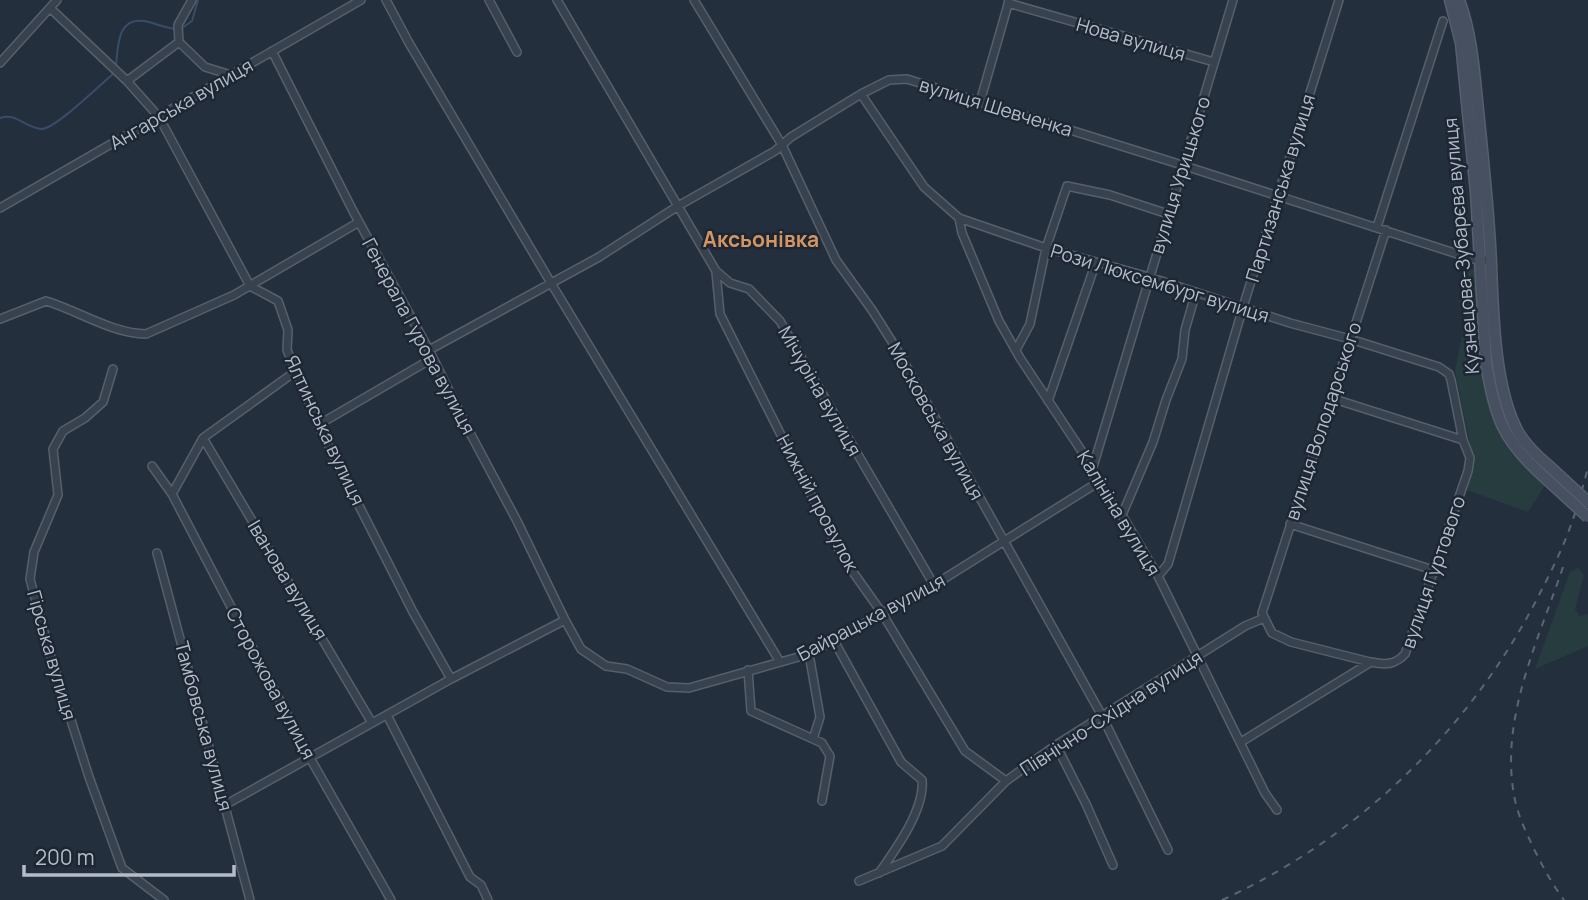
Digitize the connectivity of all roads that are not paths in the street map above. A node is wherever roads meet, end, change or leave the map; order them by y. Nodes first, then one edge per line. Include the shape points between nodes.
1 (57, 0) edge
2 (192, 0) edge
3 (361, 0) edge
4 (386, 0) edge
5 (489, 0) edge
6 (557, 0) edge
7 (694, 0) edge
8 (1233, 0) edge
9 (1339, 0) edge
10 (1450, 0) edge
11 (1459, 0) edge
12 (1009, 2) edge
13 (50, 8) junction
14 (1443, 20) dead end
15 (179, 39) junction
16 (272, 51) junction
17 (517, 52) dead end
18 (1214, 62) junction
19 (0, 63) edge
20 (230, 75) junction
21 (127, 81) junction
22 (862, 94) junction
23 (980, 102) junction
24 (159, 117) junction
25 (782, 145) junction
26 (1182, 164) junction
27 (1279, 195) junction
28 (678, 206) junction
29 (0, 208) edge
30 (1168, 214) junction
31 (960, 218) junction
32 (359, 222) junction
33 (1377, 227) junction
34 (1386, 230) junction
35 (1046, 248) junction
36 (1486, 260) junction
37 (1096, 262) junction
38 (716, 271) junction
39 (1149, 277) junction
40 (551, 283) junction
41 (250, 286) junction
42 (1196, 292) junction
43 (1243, 307) junction
44 (0, 319) edge
45 (1350, 339) junction
46 (429, 350) junction
47 (1016, 350) junction
48 (433, 359) junction
49 (113, 369) dead end
50 (296, 371) junction
51 (1331, 398) junction
52 (1048, 401) junction
53 (318, 425) junction
54 (203, 438) junction
55 (1463, 440) junction
56 (152, 466) dead end
57 (1092, 470) junction
58 (1546, 471) junction
59 (1097, 483) junction
60 (172, 494) junction
61 (1588, 502) edge
62 (1122, 515) junction
63 (1588, 517) edge
64 (1290, 524) junction
65 (1004, 542) junction
66 (157, 553) dead end
67 (1433, 570) junction
68 (1158, 576) junction
69 (934, 585) junction
70 (882, 613) junction
71 (1263, 616) junction
72 (565, 620) junction
73 (834, 639) junction
74 (808, 654) junction
75 (1198, 657) junction
76 (780, 662) junction
77 (1371, 662) junction
78 (627, 670) joint
79 (748, 670) junction
80 (452, 678) junction
81 (1101, 714) junction
82 (387, 715) junction
83 (372, 723) junction
84 (813, 739) junction
85 (1241, 742) junction
86 (1056, 745) junction
87 (310, 758) junction
88 (1006, 781) junction
89 (822, 801) dead end
90 (225, 806) junction
91 (1277, 810) dead end
92 (1168, 850) dead end
93 (1113, 865) dead end
94 (879, 873) junction
95 (859, 881) dead end
96 (247, 899) edge
97 (164, 900) edge
98 (391, 900) edge
99 (488, 900) edge

1 - 13 street
2 - 15 street via 178,25
3 - 16 street, Ангарська вулиця
4 - 40 street
5 - 17 street
6 - 28 street, Мічуріна вулиця
7 - 25 street, Московська вулиця
8 - 18 street, вулиця Урицького
9 - 27 street, Партизанська вулиця
10 - 36 main road, Кузнецова-Зубарєва вулиця via 1461,43
11 - 36 main road, Кузнецова-Зубарєва вулиця via 1471,50
12 - 18 street, Нова вулиця
12 - 23 street
13 - 19 street
13 - 21 street, Ялтинська вулиця
14 - 33 street
15 - 20 street via 205,67
15 - 21 street
16 - 20 street, Ангарська вулиця
16 - 32 street, Генерала Гурова вулиця
18 - 26 street, вулиця Урицького
20 - 24 street, Ангарська вулиця
21 - 24 street, Ялтинська вулиця
22 - 23 street, вулиця Шевченка via 899,78
22 - 25 street, вулиця Шевченка
22 - 31 street, Рози Люксембург вулиця via 924,187
23 - 26 street, вулиця Шевченка
24 - 29 street, Ангарська вулиця
24 - 41 street, Ялтинська вулиця
25 - 28 street, вулиця Шевченка
25 - 65 street, Московська вулиця via 836,260 896,348
26 - 27 street, вулиця Шевченка
26 - 30 street, вулиця Урицького
27 - 33 street, вулиця Шевченка
27 - 43 street, Партизанська вулиця
28 - 38 street, Мічуріна вулиця
28 - 40 street, вулиця Шевченка
30 - 35 street via 1067,186
30 - 39 street, вулиця Урицького
31 - 35 street, Рози Люксембург вулиця
31 - 47 street, Калініна вулиця via 999,321
32 - 41 street
32 - 46 street, Генерала Гурова вулиця
33 - 34 street, вулиця Шевченка
34 - 36 street, вулиця Шевченка
34 - 45 street, вулиця Володарського
35 - 37 street, Рози Люксембург вулиця
35 - 47 street via 1030,324
36 - 58 main road, Кузнецова-Зубарєва вулиця via 1486,364 1499,416 1515,449
37 - 39 street, Рози Люксембург вулиця
37 - 52 street
38 - 69 street, Мічуріна вулиця via 730,283 749,289 780,321
38 - 70 street, Нижній провулок via 720,314 843,558
39 - 42 street, Рози Люксембург вулиця
39 - 57 street, вулиця Урицького
40 - 46 street, вулиця Шевченка
40 - 76 street
41 - 44 street via 146,334 85,318 46,301
41 - 50 street, Ялтинська вулиця via 278,301
42 - 43 street, Рози Люксембург вулиця
42 - 62 street via 1182,359
43 - 45 street, Рози Люксембург вулиця
43 - 68 street, Партизанська вулиця via 1167,564
45 - 51 street, вулиця Володарського
45 - 55 street, Рози Люксембург вулиця via 1449,374
46 - 48 street, Генерала Гурова вулиця
47 - 52 street, Калініна вулиця
48 - 53 street
48 - 72 street, Генерала Гурова вулиця
49 - 97 street, Гірська вулиця via 103,402 62,431 53,449 58,495 34,552 30,579 89,777 122,868
50 - 53 street, Ялтинська вулиця
50 - 54 street
51 - 55 street
51 - 64 street, вулиця Володарського
52 - 57 street, Калініна вулиця
53 - 80 street, Ялтинська вулиця via 413,612
54 - 60 street
54 - 83 street, Іванова вулиця
55 - 67 street, вулиця Гуртового via 1469,465
56 - 60 street, Сторожова вулиця
57 - 59 street, Калініна вулиця
58 - 61 main road, bridge
58 - 63 main road, bridge
59 - 62 street, Калініна вулиця
59 - 65 street, Байрацька вулиця
60 - 87 street, Сторожова вулиця
62 - 68 street, Калініна вулиця
64 - 67 street
64 - 71 street, вулиця Володарського
65 - 69 street, Байрацька вулиця
65 - 81 street, Московська вулиця
66 - 90 street, Тамбовська вулиця
67 - 77 street, вулиця Гуртового via 1405,654 1389,664
68 - 75 street, Калініна вулиця
69 - 70 street, Байрацька вулиця
70 - 73 street, Байрацька вулиця
70 - 88 street, Нижній провулок via 965,751
71 - 75 street, Північно-Східна вулиця
71 - 77 street via 1272,633 1291,642
72 - 78 street, Генерала Гурова вулиця via 581,649 606,666
72 - 80 street
73 - 74 street, Байрацька вулиця
73 - 94 street via 901,762 922,780 923,791 911,821
74 - 76 street, Байрацька вулиця
74 - 84 street via 820,717
75 - 81 street, Північно-Східна вулиця
75 - 85 street, Калініна вулиця
76 - 79 street, Байрацька вулиця
77 - 85 street, вулиця Гуртового
78 - 79 street, Байрацька вулиця via 678,688
79 - 84 street via 751,711
80 - 82 street
81 - 86 street, Північно-Східна вулиця
81 - 92 street, Московська вулиця
82 - 83 street
82 - 99 street via 470,877 481,885
83 - 87 street
84 - 89 street via 822,743 830,756
85 - 91 street, Калініна вулиця
86 - 88 street, Північно-Східна вулиця
86 - 93 street
87 - 90 street
87 - 98 street, Сторожова вулиця
88 - 94 street, Північно-Східна вулиця via 942,846
90 - 96 street, Тамбовська вулиця
94 - 95 street, Північно-Східна вулиця

